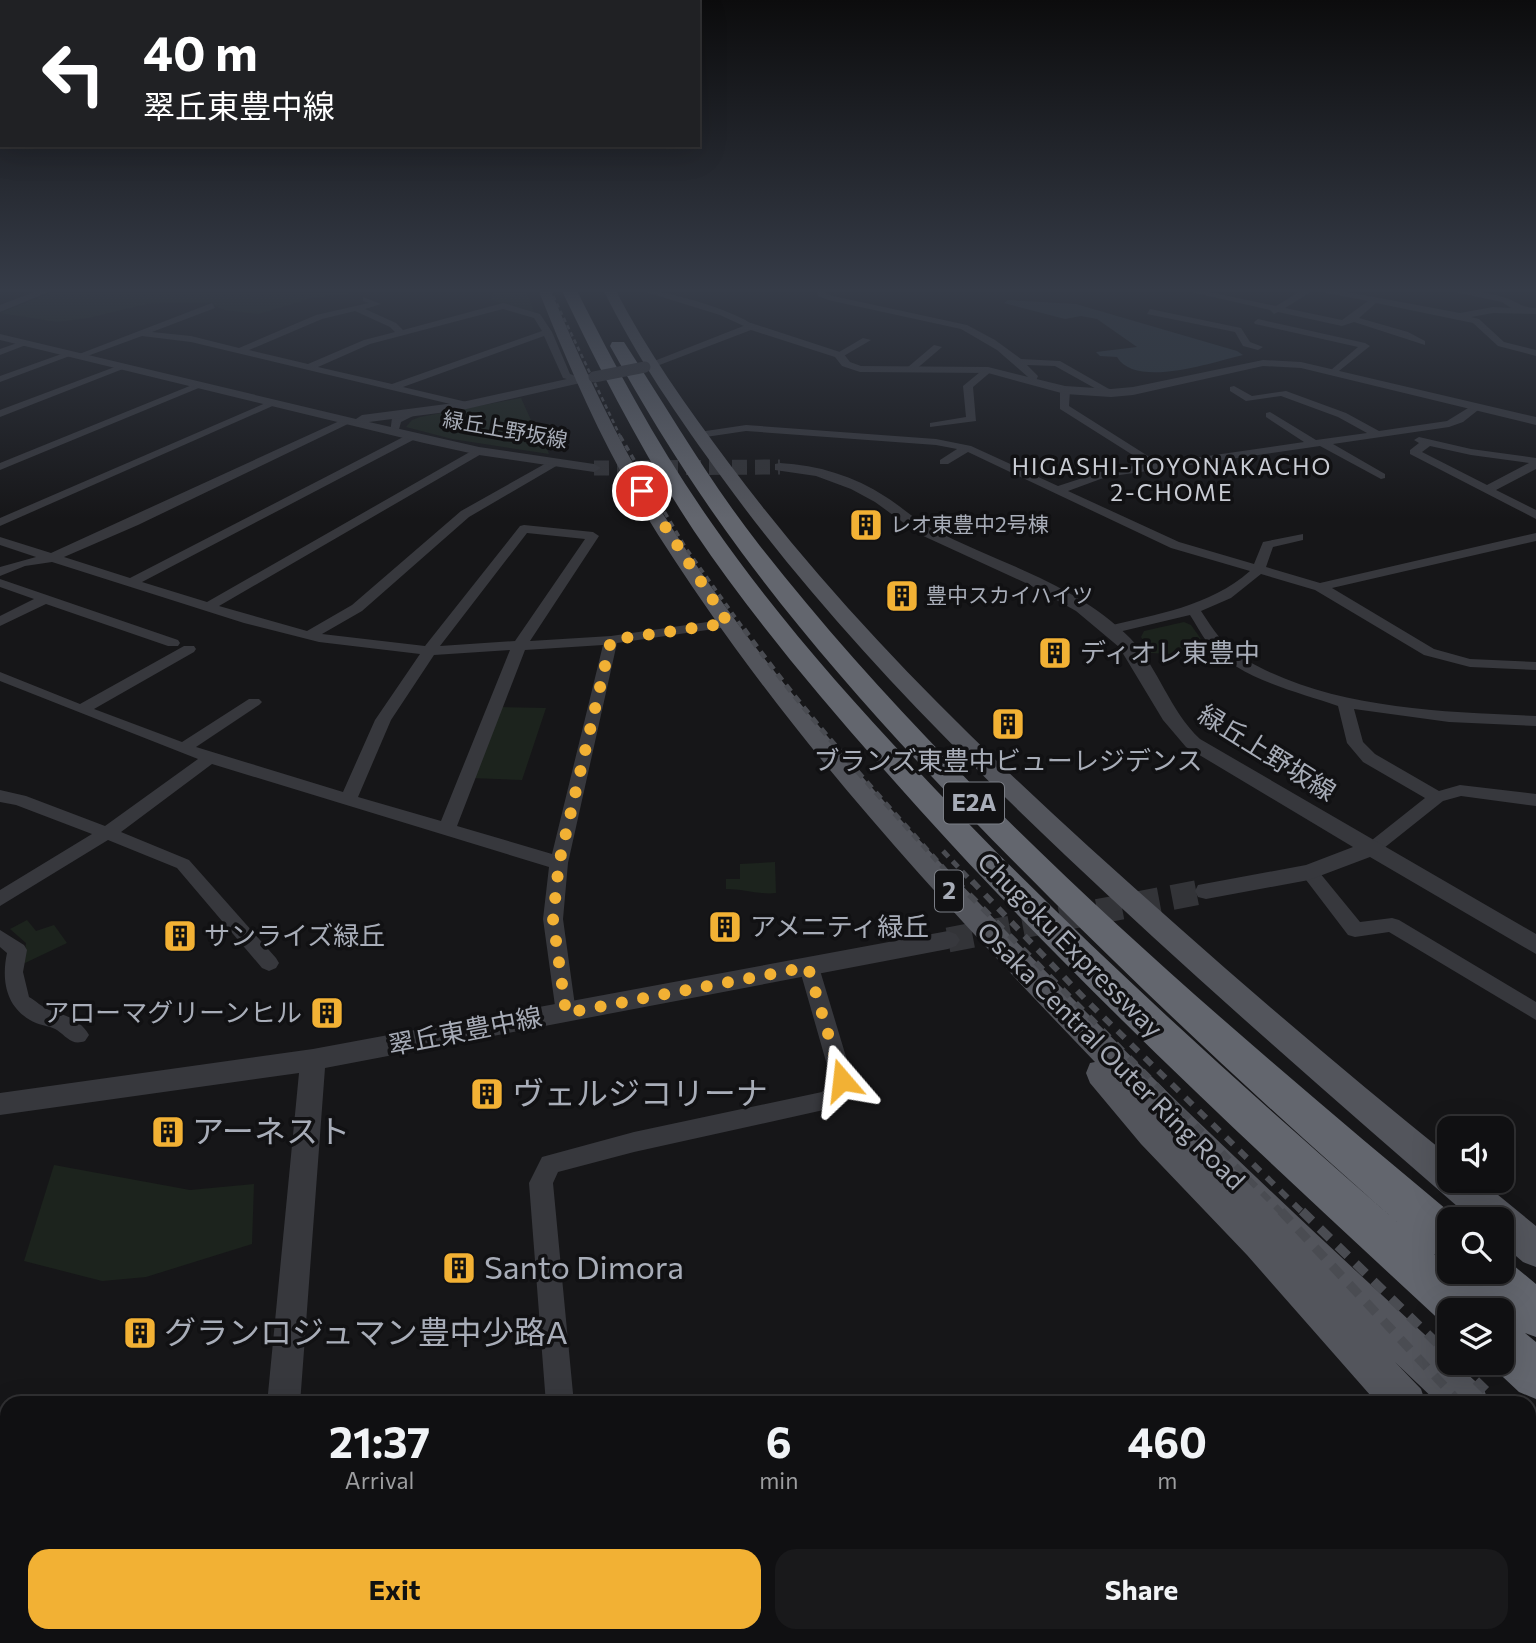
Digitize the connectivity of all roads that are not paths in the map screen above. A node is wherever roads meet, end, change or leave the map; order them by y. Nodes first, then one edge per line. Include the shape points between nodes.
1 (649, 365) edge
2 (42, 366) edge
3 (114, 366) edge
4 (297, 366) edge
5 (312, 366) edge
6 (453, 366) edge
7 (562, 366) edge
8 (581, 366) edge
9 (607, 366) edge
10 (631, 366) edge
11 (646, 366) edge
12 (851, 366) edge
13 (915, 366) edge
14 (1022, 366) edge
15 (1063, 366) edge
16 (1251, 366) edge
17 (1304, 366) edge
18 (1342, 366) edge
19 (123, 368) junction
20 (307, 368) junction
21 (911, 369) junction
22 (988, 370) junction
23 (1335, 372) junction
24 (0, 379) edge
25 (588, 379) junction
26 (1032, 381) junction
27 (201, 385) junction
28 (393, 387) junction
29 (1234, 389) dead end
30 (1065, 390) junction
31 (1111, 393) junction
32 (272, 404) junction
33 (467, 405) junction
34 (1477, 407) junction
35 (414, 413) junction
36 (0, 414) edge
37 (1270, 415) dead end
38 (346, 421) junction
39 (1536, 421) edge
40 (394, 431) junction
41 (1390, 432) junction
42 (1377, 434) junction
43 (699, 435) junction
44 (413, 436) junction
45 (936, 442) junction
46 (1317, 442) junction
47 (1428, 442) junction
48 (967, 448) junction
49 (479, 450) junction
50 (944, 462) dead end
51 (1536, 462) edge
52 (554, 463) junction
53 (1157, 466) junction
54 (0, 467) edge
55 (780, 467) tunnel mouth
56 (594, 468) tunnel mouth
57 (1381, 476) dead end
58 (1058, 490) junction
59 (1487, 490) junction
60 (1536, 515) edge
61 (0, 522) edge
62 (1299, 537) dead end
63 (1536, 537) edge
64 (0, 541) edge
65 (51, 558) junction
66 (1259, 569) junction
67 (0, 572) edge
68 (134, 581) junction
69 (0, 583) edge
70 (1320, 587) junction
71 (46, 599) junction
72 (208, 607) junction
73 (1194, 610) junction
74 (0, 622) edge
75 (728, 623) junction
76 (1110, 630) junction
77 (310, 635) junction
78 (611, 640) junction
79 (173, 643) dead end
80 (519, 646) junction
81 (189, 649) dead end
82 (429, 651) junction
83 (1536, 666) edge
84 (0, 676) edge
85 (254, 702) dead end
86 (1345, 702) junction
87 (81, 710) junction
88 (1536, 721) edge
89 (184, 748) junction
90 (210, 758) junction
91 (0, 796) edge
92 (1437, 797) junction
93 (1536, 800) edge
94 (348, 801) junction
95 (447, 828) junction
96 (107, 833) junction
97 (1373, 848) junction
98 (559, 863) junction
99 (1309, 872) junction
100 (1206, 891) tunnel mouth
101 (0, 899) edge
102 (0, 937) edge
103 (948, 940) tunnel mouth
104 (1536, 945) edge
105 (269, 963) dead end
106 (1019, 964) junction
107 (808, 967) junction
108 (1536, 1012) edge
109 (566, 1013) junction
110 (78, 1035) dead end
111 (313, 1060) junction
112 (0, 1104) edge
113 (1437, 1167) edge
114 (1468, 1193) edge
115 (1485, 1207) edge
116 (1437, 1228) edge
117 (1514, 1231) edge
118 (1536, 1249) edge
119 (1501, 1284) edge
120 (1450, 1298) edge
121 (1536, 1314) edge
122 (1514, 1355) edge
123 (1536, 1375) edge
124 (284, 1396) edge
125 (559, 1396) edge
126 (1399, 1396) edge
127 (1461, 1396) edge

1 - 43 main road
2 - 24 street
3 - 19 street, 緑丘上野坂線
4 - 20 street
5 - 20 street
6 - 28 street
7 - 25 street via 566,376
8 - 25 main road, Osaka Central Outer Ring Road / 2
9 - 120 highway, Chugoku Expressway / E2A via 680,493 746,586 820,680 937,811 1109,986
10 - 116 highway, Chugoku Expressway / E2A via 713,498 808,622 953,783 1101,929
11 - 25 street, bridge
12 - 21 street
13 - 21 street
14 - 26 street
15 - 31 street
16 - 31 street
17 - 23 street
18 - 23 street
19 - 27 street, 緑丘上野坂線
19 - 36 street
20 - 28 street
21 - 22 street
22 - 26 street
22 - 45 street via 968,386 972,419 934,422
23 - 34 street
25 - 33 street
25 - 75 main road, Osaka Central Outer Ring Road / 2 via 642,491
26 - 30 street
27 - 32 street, 緑丘上野坂線
27 - 54 street
28 - 33 street
29 - 42 street via 1250,399 1282,393 1342,415
30 - 31 street
30 - 53 street via 1064,407
32 - 38 street, 緑丘上野坂線
32 - 61 street
33 - 35 street
34 - 39 street
34 - 41 street via 1448,424
35 - 38 street
35 - 40 street via 396,420
37 - 46 street
38 - 40 street, 緑丘上野坂線
38 - 65 street
40 - 44 street, 緑丘上野坂線
41 - 42 street
41 - 47 street
42 - 46 street
43 - 45 street via 746,428
43 - 113 main road via 788,553 922,702 1175,942
44 - 49 street, 緑丘上野坂線
44 - 68 street
45 - 48 street
46 - 53 street
46 - 57 street
47 - 51 street
47 - 59 street via 1414,452
48 - 50 street
48 - 58 street
49 - 52 street, 緑丘上野坂線
49 - 72 street
51 - 59 street
52 - 56 street, 緑丘上野坂線
52 - 77 street via 465,514 357,608
53 - 58 street via 1104,474
55 - 76 street, 緑丘上野坂線 via 855,484 932,535 1064,595
58 - 66 street via 1175,545
59 - 60 street
62 - 66 street via 1267,545
63 - 70 street
64 - 65 street
65 - 67 street
65 - 68 street
66 - 70 street
66 - 73 street
68 - 72 street
69 - 71 street
70 - 83 street via 1429,652 1470,663
71 - 74 street
71 - 79 street
72 - 77 street
73 - 76 street
73 - 86 street via 1213,640 1237,661
75 - 78 street
75 - 106 main road, Osaka Central Outer Ring Road / 2 via 855,783
76 - 97 street, 緑丘上野坂線 via 1135,656 1178,730
77 - 82 street
78 - 80 street
78 - 98 street
80 - 82 street
80 - 82 street via 593,536 524,529
80 - 95 street
81 - 87 street
82 - 94 street via 383,720
84 - 87 street
85 - 89 street
86 - 88 street via 1449,717
86 - 92 street via 1355,743 1362,751
87 - 89 street
89 - 90 street
90 - 94 street
90 - 96 street
91 - 96 street
92 - 93 street via 1460,790
92 - 97 street
94 - 95 street
95 - 98 street
96 - 101 street
96 - 105 street via 183,864
97 - 99 street
97 - 104 street, 緑丘上野坂線
98 - 109 street via 553,919
99 - 100 street
99 - 108 street via 1355,930 1392,925
102 - 110 street via 17,950 13,972 20,1000
103 - 107 street, 翠丘東豊中線
106 - 126 main road via 1080,1048 1153,1133
106 - 127 main road, Osaka Central Outer Ring Road / 2 via 1240,1188
107 - 109 street, 翠丘東豊中線
107 - 125 street via 842,1080 829,1100 550,1164 541,1183
109 - 111 street, 翠丘東豊中線
111 - 112 street, 翠丘東豊中線
111 - 124 street
114 - 115 main road
117 - 118 main road
119 - 121 highway
122 - 123 highway

